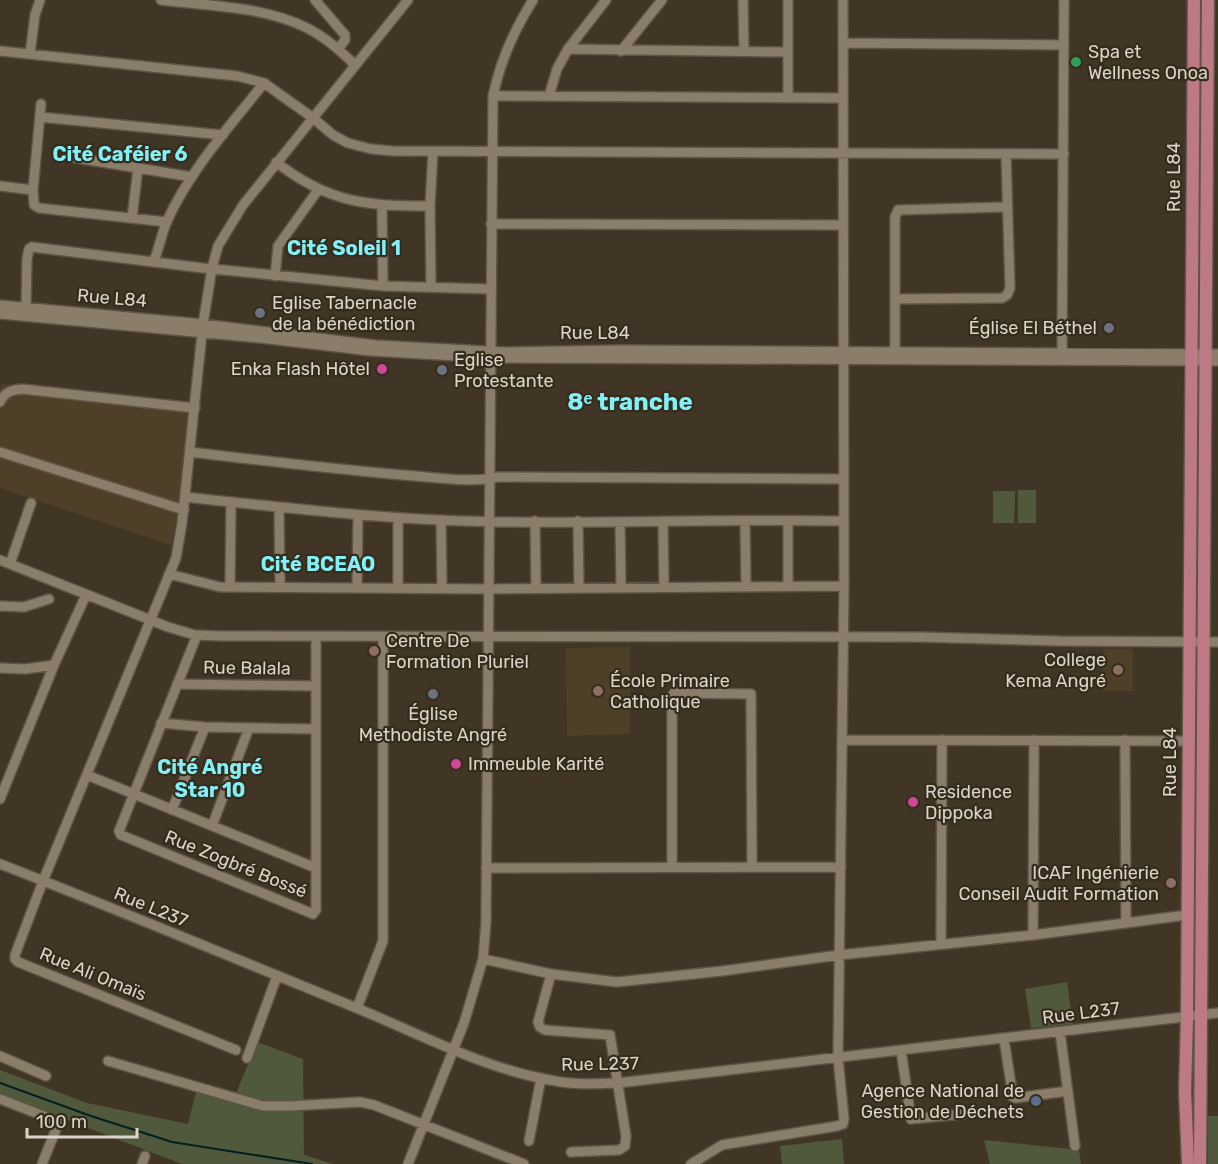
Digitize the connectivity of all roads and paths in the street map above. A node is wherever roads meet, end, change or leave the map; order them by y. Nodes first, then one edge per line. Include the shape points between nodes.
1 (40, 0) edge
2 (161, 0) edge
3 (315, 0) edge
4 (408, 0) edge
5 (533, 0) edge
6 (606, 0) edge
7 (662, 0) edge
8 (743, 0) edge
9 (788, 0) edge
10 (843, 0) edge
11 (1064, 0) edge
12 (1194, 0) edge
13 (1208, 0) edge
14 (844, 43) junction
15 (1064, 45) junction
16 (338, 49) junction
17 (568, 49) junction
18 (0, 51) edge
19 (621, 51) junction
20 (744, 51) junction
21 (788, 52) junction
22 (30, 54) junction
23 (355, 65) junction
24 (264, 83) junction
25 (1212, 90) edge
26 (493, 96) junction
27 (549, 96) junction
28 (788, 98) junction
29 (843, 98) junction
30 (41, 104) dead end
31 (40, 117) junction
32 (313, 118) junction
33 (223, 135) junction
34 (492, 151) junction
35 (433, 152) junction
36 (1006, 154) junction
37 (1064, 154) junction
38 (843, 155) junction
39 (70, 157) dead end
40 (276, 162) junction
41 (138, 168) junction
42 (192, 177) junction
43 (0, 186) edge
44 (33, 190) junction
45 (318, 190) junction
46 (382, 206) junction
47 (430, 206) junction
48 (1006, 207) junction
49 (132, 218) junction
50 (167, 222) junction
51 (491, 224) junction
52 (843, 225) junction
53 (154, 261) junction
54 (212, 268) junction
55 (275, 276) junction
56 (384, 286) junction
57 (431, 287) junction
58 (490, 289) junction
59 (896, 298) junction
60 (0, 305) edge
61 (26, 308) junction
62 (0, 314) edge
63 (202, 329) junction
64 (490, 354) junction
65 (1218, 354) edge
66 (843, 355) junction
67 (895, 356) junction
68 (1062, 356) junction
69 (1198, 357) junction
70 (1218, 362) edge
71 (0, 402) edge
72 (195, 408) junction
73 (0, 452) edge
74 (190, 452) junction
75 (488, 479) junction
76 (843, 479) junction
77 (185, 497) junction
78 (231, 502) junction
79 (31, 503) dead end
80 (279, 507) junction
81 (184, 510) junction
82 (358, 515) junction
83 (398, 518) junction
84 (441, 520) junction
85 (843, 520) junction
86 (488, 521) junction
87 (535, 521) junction
88 (746, 521) junction
89 (788, 521) junction
90 (578, 522) junction
91 (620, 522) junction
92 (663, 522) junction
93 (3, 562) edge
94 (169, 574) junction
95 (746, 586) junction
96 (788, 586) junction
97 (844, 586) junction
98 (230, 587) junction
99 (279, 587) junction
100 (621, 587) junction
101 (664, 587) junction
102 (357, 588) junction
103 (398, 588) junction
104 (442, 588) junction
105 (536, 588) junction
106 (579, 588) junction
107 (488, 589) junction
108 (86, 595) junction
109 (49, 599) dead end
110 (0, 606) edge
111 (151, 621) junction
112 (197, 635) junction
113 (316, 637) junction
114 (383, 638) junction
115 (488, 638) junction
116 (843, 638) junction
117 (1189, 642) junction
118 (1203, 642) junction
119 (1218, 642) edge
120 (54, 665) junction
121 (0, 668) edge
122 (177, 684) junction
123 (316, 686) junction
124 (161, 723) junction
125 (205, 727) junction
126 (249, 728) junction
127 (316, 729) junction
128 (842, 740) junction
129 (942, 740) junction
130 (1034, 740) junction
131 (1125, 740) junction
132 (1188, 741) junction
133 (87, 775) junction
134 (132, 794) junction
135 (0, 799) edge
136 (172, 810) junction
137 (212, 826) junction
138 (0, 864) edge
139 (672, 867) junction
140 (753, 867) junction
141 (841, 867) junction
142 (316, 868) junction
143 (486, 868) junction
144 (43, 881) junction
145 (1187, 915) junction
146 (1126, 922) junction
147 (1033, 935) junction
148 (941, 944) junction
149 (839, 955) junction
150 (483, 959) junction
151 (551, 974) junction
152 (278, 976) junction
153 (357, 1008) junction
154 (1218, 1013) edge
155 (1202, 1016) junction
156 (1187, 1017) junction
157 (1060, 1032) junction
158 (1004, 1039) junction
159 (453, 1049) junction
160 (237, 1050) dead end
161 (901, 1050) junction
162 (0, 1056) edge
163 (246, 1058) dead end
164 (838, 1058) junction
165 (108, 1060) dead end
166 (46, 1076) dead end
167 (541, 1078) junction
168 (618, 1083) junction
169 (1068, 1091) junction
170 (0, 1099) edge
171 (963, 1114) dead end
172 (424, 1125) junction
173 (529, 1141) dead end
174 (1075, 1146) dead end
175 (571, 1152) dead end
176 (42, 1164) edge
177 (408, 1164) edge
178 (524, 1164) edge
179 (691, 1164) edge
180 (1188, 1164) edge
181 (1200, 1164) edge

1 - 22 street
2 - 16 street via 268,14 310,30
3 - 16 street via 345,35
4 - 23 street
5 - 26 street via 506,52
6 - 17 street
7 - 19 street
8 - 20 street
9 - 21 street
10 - 14 street
11 - 15 street
12 - 69 main road, Rue L84
13 - 25 main road, Rue L84
14 - 15 street
14 - 29 street
15 - 37 street
16 - 23 street
17 - 19 street
17 - 27 street
18 - 22 street
19 - 20 street
20 - 21 street
21 - 28 street
22 - 24 street via 237,76
23 - 32 street
24 - 32 street
24 - 33 street
25 - 69 main road, Rue L84
26 - 27 street
26 - 34 street
27 - 28 street
28 - 29 street
29 - 38 street
30 - 31 street
31 - 33 street
31 - 44 street
32 - 35 street via 348,143 371,149
32 - 40 street
33 - 42 street
34 - 35 street
34 - 38 street
34 - 51 street
35 - 47 street
36 - 37 street
36 - 38 street
36 - 48 street
37 - 68 street
38 - 52 street
39 - 41 street
40 - 45 street
40 - 54 street via 224,234
41 - 42 street
41 - 49 street
42 - 50 street
43 - 44 street
44 - 49 street via 34,205 39,208
45 - 46 street
45 - 55 street via 278,246
46 - 47 street
46 - 56 street
47 - 57 street
48 - 59 street via 898,210
48 - 59 street via 1010,288 1007,295
49 - 50 street
50 - 53 street
51 - 52 street
51 - 58 street
52 - 66 street
53 - 54 street
53 - 61 street via 32,247 27,259
54 - 55 street
54 - 63 street
55 - 56 street
56 - 57 street
57 - 58 street
58 - 64 street
59 - 67 street
60 - 61 street, Rue L84
61 - 63 street, Rue L84
62 - 63 street, Rue L84
63 - 64 street, Rue L84 via 371,351
63 - 72 street
64 - 66 street, Rue L84
64 - 75 street
65 - 69 street, Rue L84
66 - 67 street, Rue L84
66 - 76 street
67 - 68 street, Rue L84
68 - 69 street, Rue L84
69 - 70 street, Rue L84
69 - 117 main road, Rue L84
69 - 118 main road, Rue L84
71 - 72 street via 12,390 22,389
72 - 74 street
73 - 81 street
74 - 75 street via 349,471
74 - 77 street
75 - 76 street
75 - 86 street
76 - 85 street
77 - 78 street
77 - 81 street
78 - 80 street
78 - 98 street
79 - 93 street
80 - 82 street
80 - 99 street
81 - 94 street via 176,558
82 - 83 street
82 - 102 street
83 - 84 street
83 - 103 street
84 - 86 street
84 - 104 street
85 - 89 street
85 - 97 street
86 - 87 street
86 - 107 street
87 - 90 street
87 - 105 street
88 - 89 street
88 - 92 street
88 - 95 street
89 - 96 street
90 - 91 street
90 - 106 street
91 - 92 street
91 - 100 street
92 - 101 street
93 - 108 street
94 - 98 street
94 - 111 street
95 - 96 street
95 - 101 street
96 - 97 street
97 - 116 street
98 - 99 street
99 - 102 street
100 - 101 street
100 - 106 street
102 - 103 street
103 - 104 street
104 - 107 street
105 - 106 street
105 - 107 street
107 - 115 street
108 - 111 street
108 - 120 street
109 - 110 street via 24,607
111 - 112 street
111 - 133 street
112 - 113 street
112 - 122 street, Rue Zogbré Bossé
113 - 114 street
113 - 123 street, Rue Zogbré Bossé
114 - 115 street
114 - 153 street via 384,933
115 - 116 street
115 - 143 street
116 - 117 street
116 - 128 street
117 - 118 street
117 - 132 main road, Rue L84
118 - 119 street
118 - 155 main road, Rue L84
120 - 121 street
120 - 135 street
122 - 123 street, Rue Balala
122 - 124 street, Rue Zogbré Bossé
123 - 127 street, Rue Zogbré Bossé
124 - 125 street
124 - 134 street, Rue Zogbré Bossé
125 - 126 street
125 - 136 street
126 - 127 street
126 - 137 street
127 - 142 street, Rue Zogbré Bossé
128 - 129 street
128 - 141 street
129 - 130 street
129 - 148 street
130 - 131 street
130 - 147 street
131 - 132 street
131 - 146 street
132 - 145 main road, Rue L84
133 - 134 street
133 - 144 street
134 - 136 street
134 - 142 street, Rue Zogbré Bossé via 119,826 121,835 313,914
136 - 137 street
137 - 142 street
138 - 144 street, Rue L237
139 - 140 street
139 - 140 street via 674,693 751,694
139 - 143 street
140 - 141 street
141 - 149 street
143 - 150 street
144 - 152 street, Rue L237
144 - 160 street, Rue Ali Omaïs via 15,959
145 - 146 street
145 - 156 main road, Rue L84
146 - 147 street
147 - 148 street
148 - 149 street
149 - 151 street via 617,982
149 - 164 street
150 - 151 street
150 - 159 street
151 - 168 street via 540,1027 610,1035
152 - 153 street, Rue L237
152 - 163 street
153 - 159 street, Rue L237
154 - 155 street, Rue L237
155 - 156 street, Rue L237
155 - 181 main road, Rue L84
156 - 157 street, Rue L237
156 - 180 main road, Rue L84
157 - 158 street, Rue L237
157 - 169 street
158 - 161 street, Rue L237
158 - 169 street via 1013,1097
159 - 167 street, Rue L237
159 - 172 street
161 - 164 street, Rue L237
161 - 171 street via 911,1119
162 - 166 street
164 - 168 street, Rue L237
164 - 179 street via 843,1124 722,1145
165 - 172 street via 263,1106 360,1102
167 - 168 street, Rue L237 via 578,1084
167 - 173 street
168 - 175 street via 626,1146 619,1150
169 - 174 street
170 - 176 street via 59,1122
172 - 177 street
172 - 178 street

